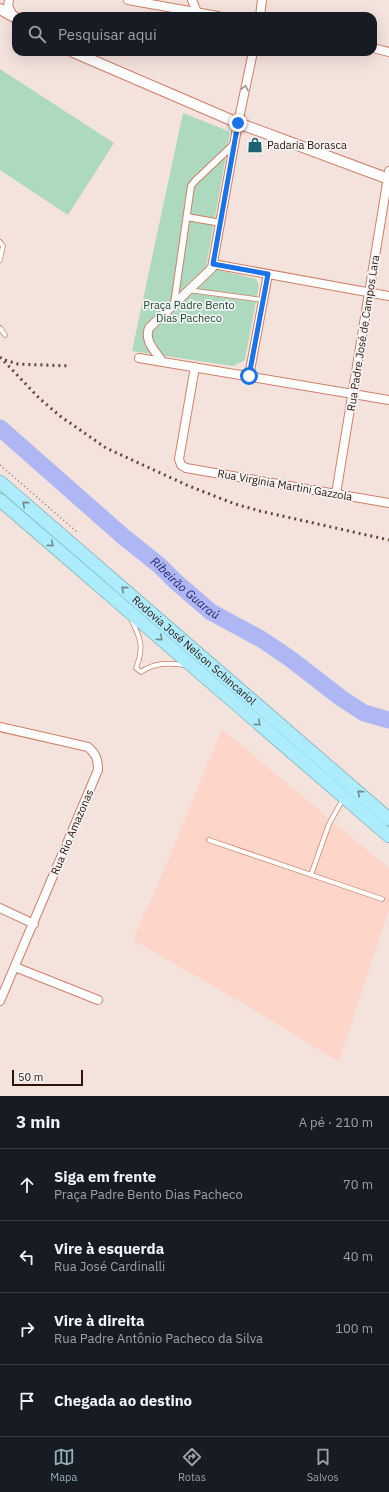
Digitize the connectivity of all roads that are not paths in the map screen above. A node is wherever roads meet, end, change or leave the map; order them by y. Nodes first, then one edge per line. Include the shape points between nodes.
1 (9, 0) edge
2 (128, 0) edge
3 (192, 0) edge
4 (262, 0) edge
5 (0, 9) edge
6 (197, 12) joint
7 (260, 12) edge
8 (12, 13) edge
9 (12, 16) edge
10 (377, 49) edge
11 (389, 52) edge
12 (82, 56) edge
13 (251, 56) edge
14 (238, 123) junction
15 (234, 144) junction
16 (389, 176) edge
17 (186, 216) junction
18 (221, 223) junction
19 (0, 242) edge
20 (0, 260) edge
21 (213, 264) junction
22 (268, 274) junction
23 (188, 290) junction
24 (369, 293) junction
25 (389, 296) edge
26 (263, 300) junction
27 (174, 304) junction
28 (0, 328) edge
29 (5, 335) dead end
30 (139, 358) dead end
31 (162, 362) junction
32 (195, 367) junction
33 (249, 376) junction
34 (352, 394) junction
35 (389, 400) edge
36 (0, 482) edge
37 (336, 494) junction
38 (0, 500) edge
39 (389, 503) edge
40 (127, 610) junction
41 (193, 666) junction
42 (0, 727) edge
43 (344, 797) junction
44 (389, 819) edge
45 (389, 836) edge
46 (209, 840) dead end
47 (311, 875) junction
48 (382, 899) dead end
49 (0, 908) edge
50 (34, 924) junction
51 (15, 967) junction
52 (98, 1000) dead end
53 (0, 1001) edge

1 - 8 street via 8,6
2 - 6 street
3 - 6 street
4 - 7 street
5 - 9 street
10 - 11 street
12 - 14 street
14 -> 13 street
14 - 15 street
14 - 16 street
15 - 17 street via 194,181
15 - 18 street
16 - 24 street, Rua Padre José de Campos Lara
17 - 18 street
17 - 27 street
18 - 21 street
19 - 20 lane via 3,246
21 - 22 street
21 - 23 street via 212,268
22 - 24 street
22 - 26 street
23 - 26 lane
23 - 27 street
24 - 25 street
24 - 34 street, Rua Padre José de Campos Lara
26 - 33 street
27 - 31 street via 147,333 150,344
28 - 29 lane
30 - 31 street
31 - 32 street
32 - 33 street
32 - 37 street, Rua Virginia Martini Gazzola via 181,465 186,468
33 - 34 street
34 - 35 street
34 - 37 street, Rua Padre José de Campos Lara
44 -> 36 main road, Rodovia José Nelson Schincariol
37 - 39 street, Rua Virginia Martini Gazzola
38 -> 40 main road, Rodovia José Nelson Schincariol
40 -> 41 main road, Rodovia José Nelson Schincariol
40 - 41 lane via 140,640 141,651 136,668 141,672 161,663
41 -> 43 main road, Rodovia José Nelson Schincariol
42 - 50 street, Rua Rio Amazonas via 88,747 98,760 98,770
43 - 45 main road, Rodovia José Nelson Schincariol
43 - 47 lane via 329,824
46 - 47 lane
47 - 48 lane
49 - 50 street
50 - 51 street, Rua Rio Amazonas
51 - 52 street
51 - 53 street, Rua Rio Amazonas

